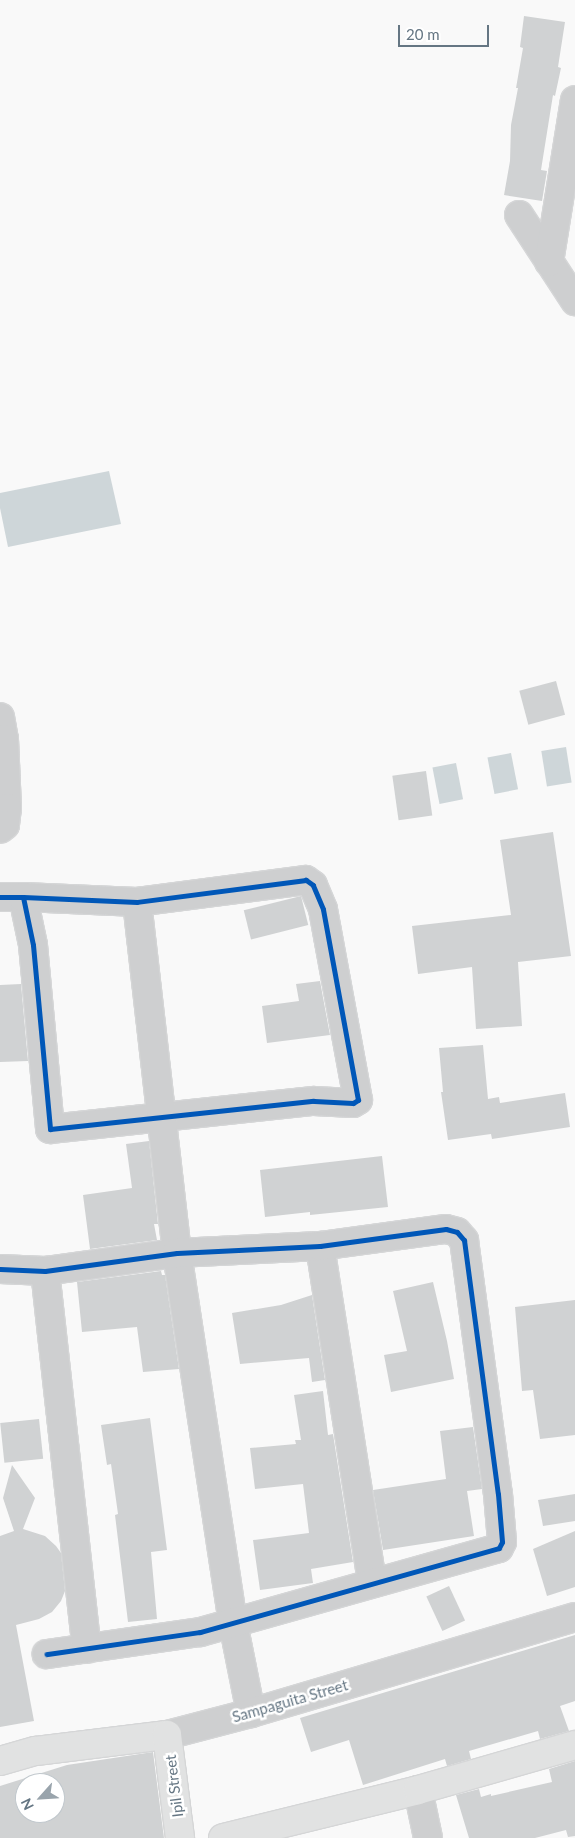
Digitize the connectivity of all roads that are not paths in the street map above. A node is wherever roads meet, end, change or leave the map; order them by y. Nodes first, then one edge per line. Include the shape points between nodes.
1 (575, 100) edge
2 (519, 215) dead end
3 (549, 262) junction
4 (575, 300) edge
5 (0, 717) edge
6 (0, 829) edge
7 (12, 897) edge
8 (137, 902) junction
9 (163, 1116) junction
10 (320, 1246) junction
11 (178, 1253) junction
12 (0, 1269) edge
13 (45, 1271) junction
14 (372, 1583) junction
15 (575, 1617) edge
16 (233, 1623) junction
17 (87, 1649) junction
18 (47, 1654) dead end
19 (250, 1713) junction
20 (167, 1735) junction
21 (575, 1745) edge
22 (0, 1761) edge
23 (418, 1790) junction
24 (180, 1838) edge
25 (223, 1838) edge
26 (428, 1838) edge

1 - 3 street
2 - 3 street
3 - 4 street
5 - 6 street via 8,808 5,825
7 - 8 street
7 - 9 street via 33,945 48,1127
8 - 9 street
8 - 9 street via 306,880 313,885 323,909 358,1095 358,1100 353,1103 314,1101
9 - 11 street
10 - 11 street
10 - 14 street
10 - 14 street via 446,1229 457,1232 464,1240 502,1542 499,1548
11 - 13 street
11 - 16 street
12 - 13 street
13 - 17 street
14 - 16 street
15 - 19 street, Sampaguita Street
16 - 17 street via 200,1632
16 - 19 street
17 - 18 street
19 - 20 street, Sampaguita Street
20 - 22 street, Sampaguita Street via 36,1751
20 - 24 street, Ipil Street
21 - 23 street
23 - 25 street
23 - 26 street

